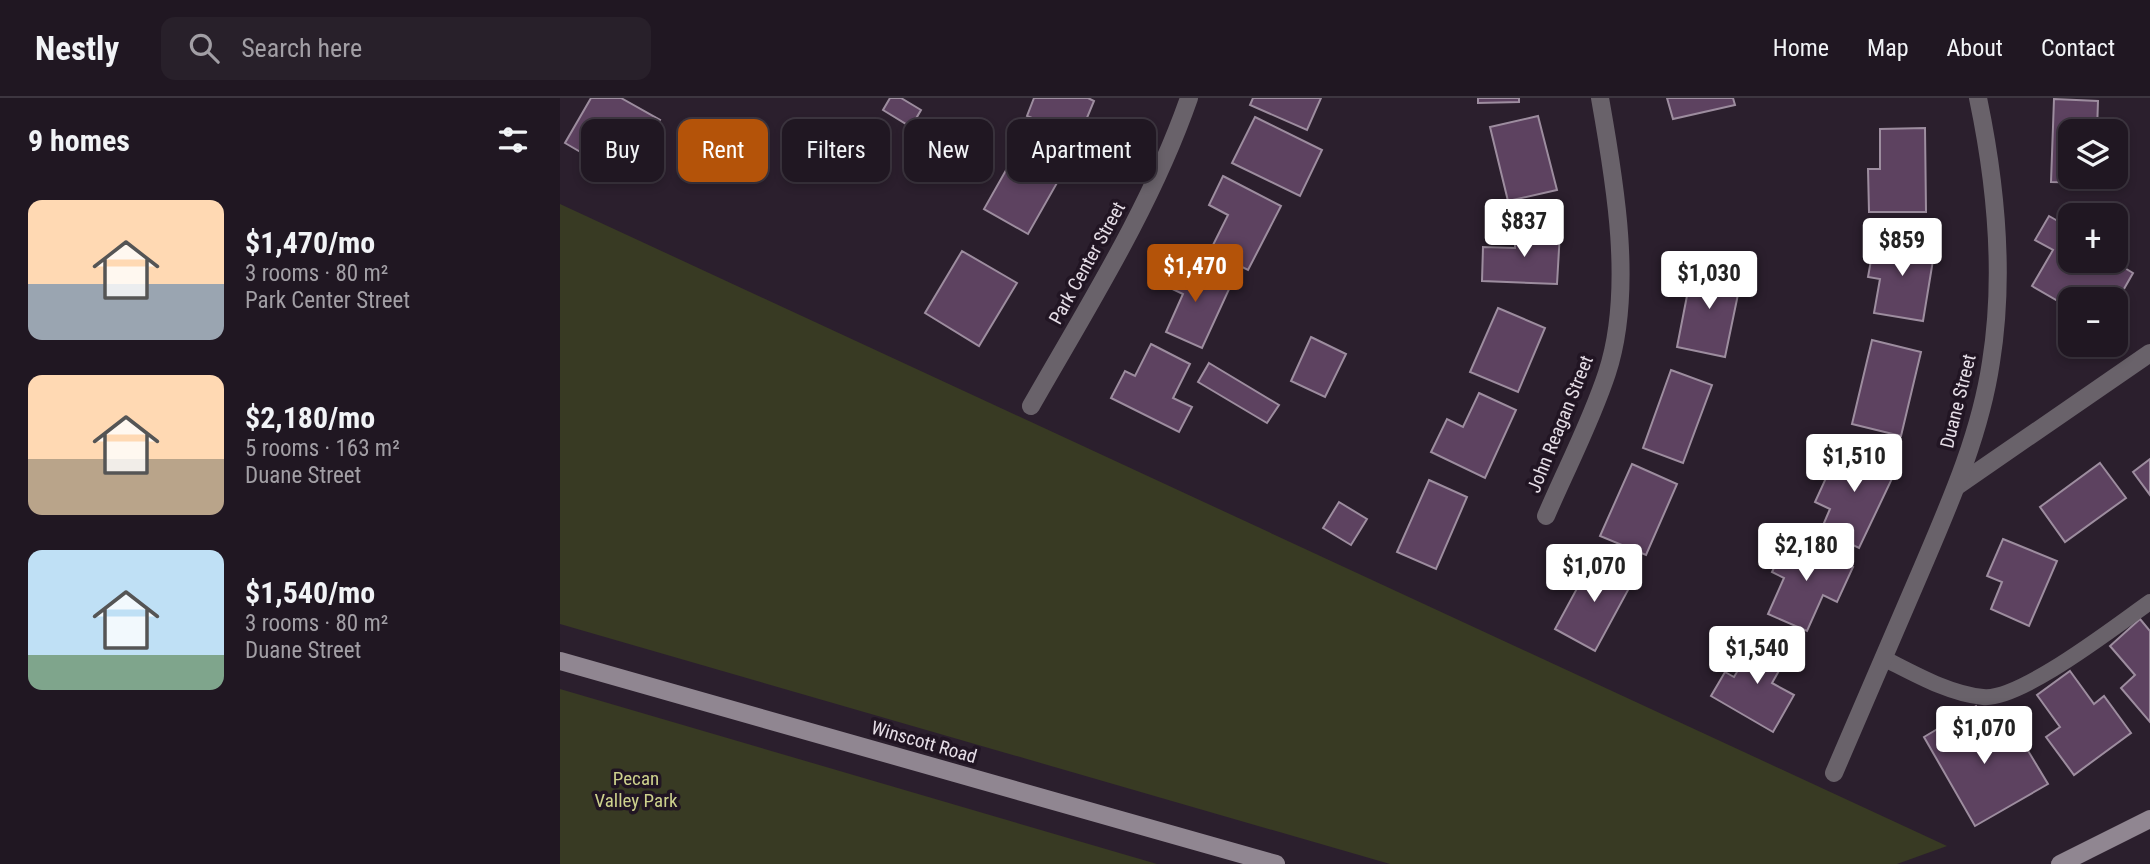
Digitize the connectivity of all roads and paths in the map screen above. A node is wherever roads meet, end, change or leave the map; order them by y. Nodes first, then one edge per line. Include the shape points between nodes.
1 (1189, 98) edge
2 (1600, 98) edge
3 (1978, 98) edge
4 (2150, 353) edge
5 (1031, 406) dead end
6 (1957, 486) junction
7 (1546, 516) dead end
8 (2150, 602) edge
9 (1883, 658) junction
10 (560, 661) edge
11 (1834, 773) dead end
12 (2150, 819) edge
13 (1276, 864) edge
14 (2060, 864) edge

1 - 5 street, Park Center Street via 1170,152 1136,220
2 - 7 street, John Reagan Street via 1611,161 1620,314 1607,373
3 - 6 street, Duane Street via 1995,197 1998,286 1991,362 1976,430
4 - 6 street
6 - 9 street, Duane Street
8 - 9 lane via 2002,696 1967,694
9 - 11 street, Duane Street
10 - 13 main road, Winscott Road
12 - 14 main road

